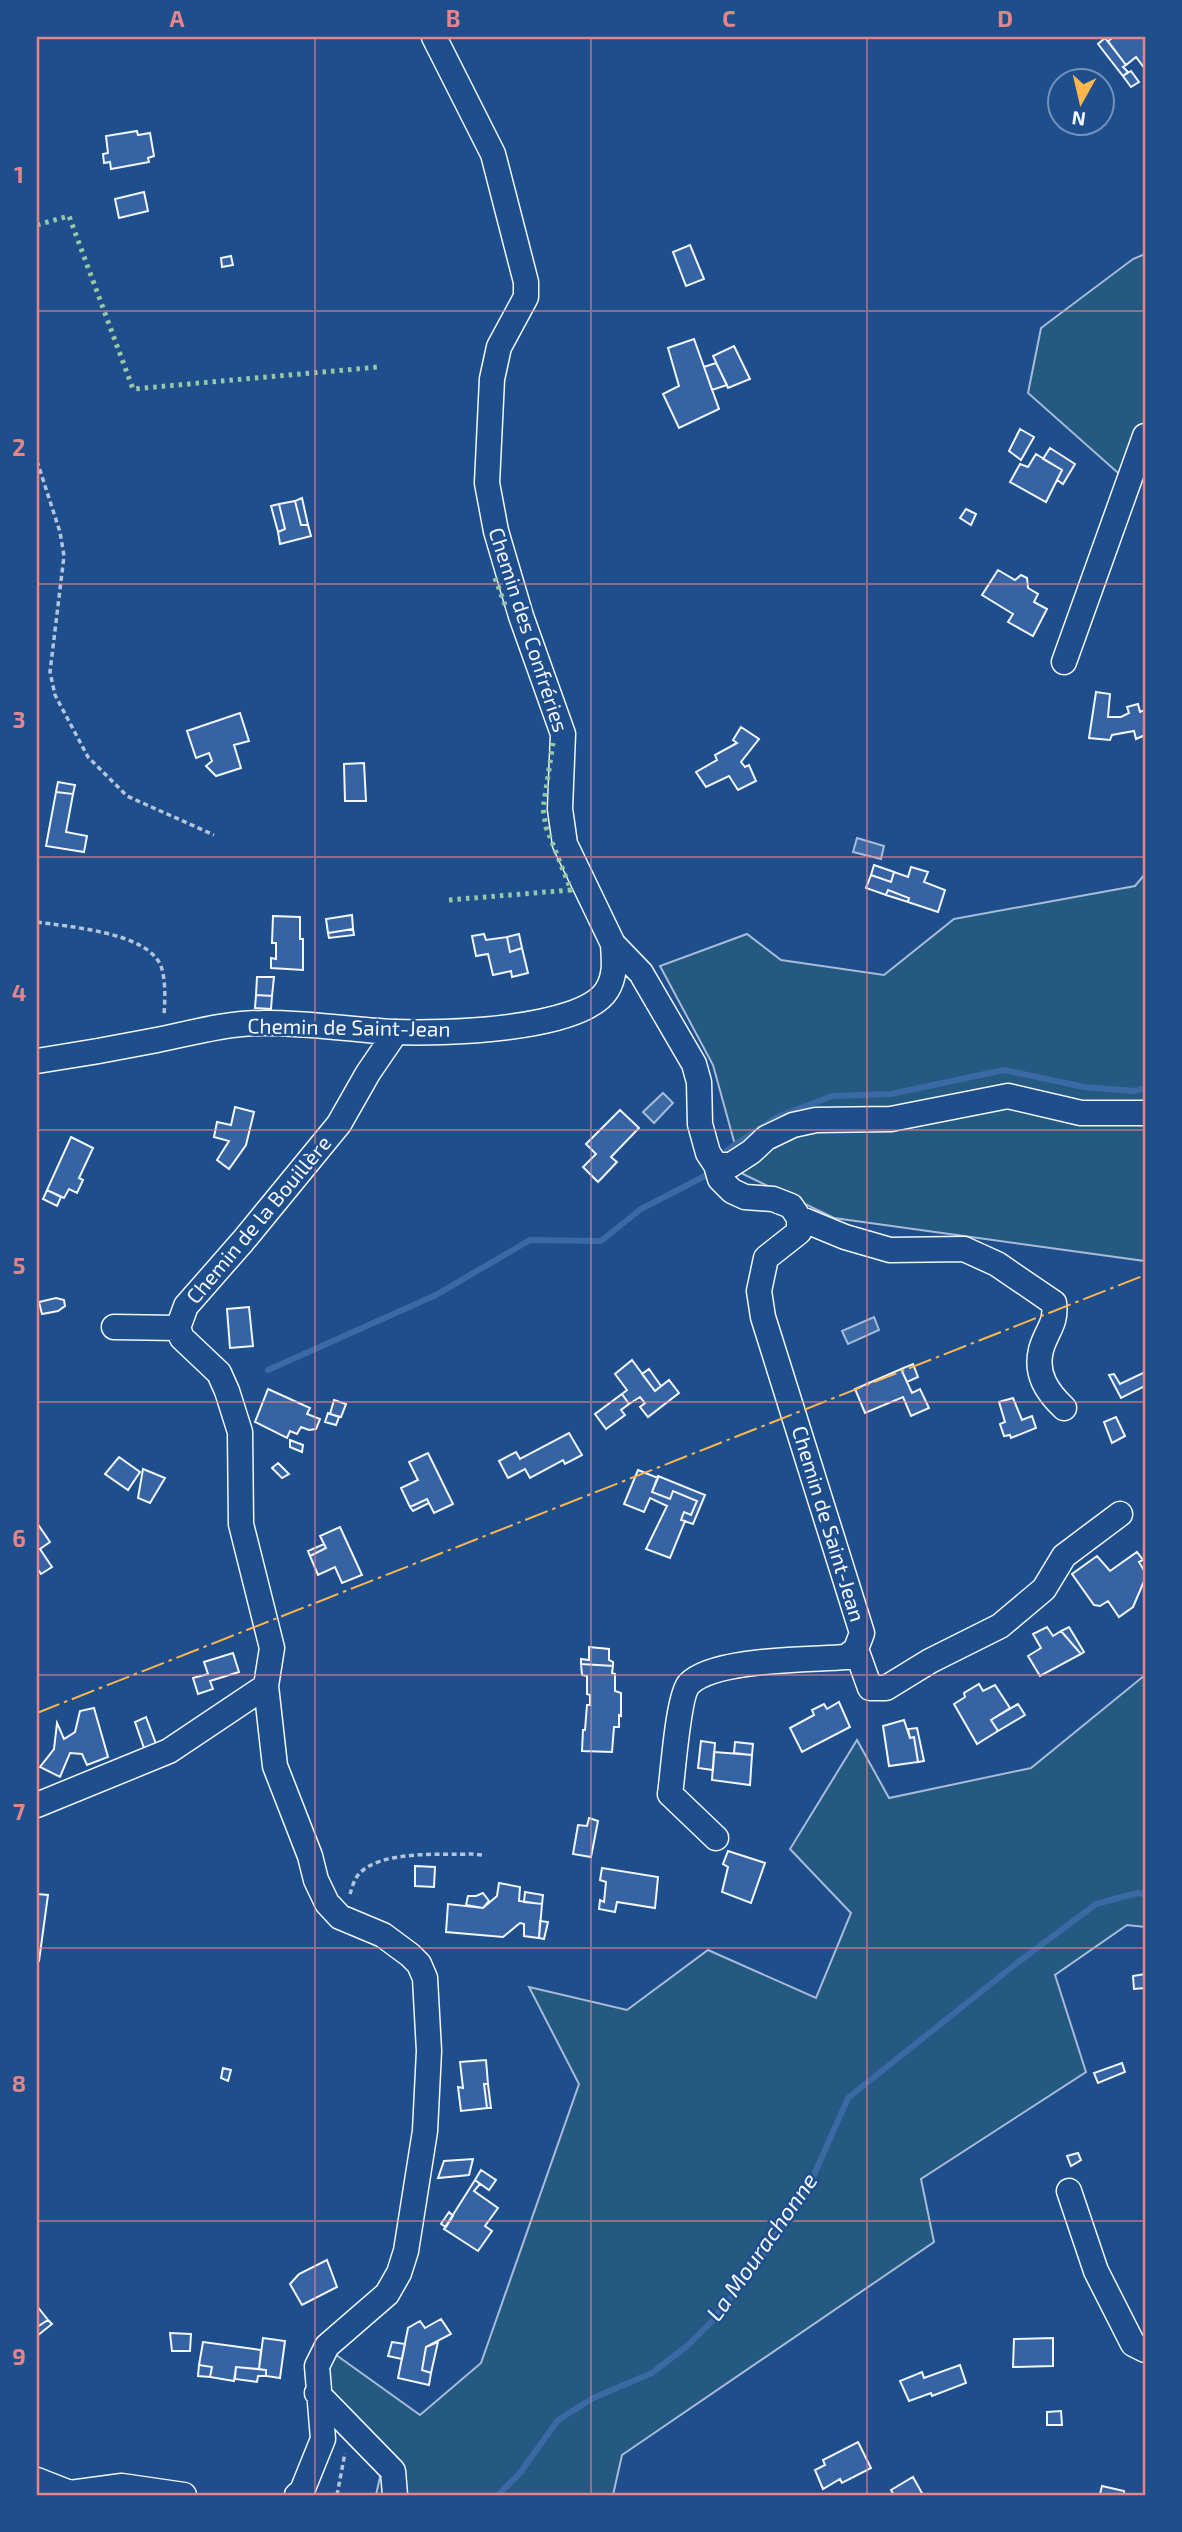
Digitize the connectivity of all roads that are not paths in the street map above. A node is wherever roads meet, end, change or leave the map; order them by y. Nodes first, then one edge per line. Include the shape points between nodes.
1 (434, 37) edge
2 (1145, 436) edge
3 (1065, 662) dead end
4 (613, 944) junction
5 (396, 1032) junction
6 (37, 1061) edge
7 (1145, 1113) edge
8 (716, 1165) junction
9 (799, 1218) junction
10 (114, 1327) dead end
11 (178, 1328) junction
12 (1064, 1408) dead end
13 (1120, 1514) dead end
14 (856, 1649) junction
15 (265, 1686) junction
16 (37, 1805) edge
17 (716, 1838) dead end
18 (1069, 2191) dead end
19 (1145, 2350) edge
20 (317, 2393) junction
21 (37, 2480) edge
22 (184, 2495) edge
23 (297, 2495) edge
24 (395, 2495) edge

1 - 4 street, Chemin des Confréries via 493,154 526,282 526,297 499,347 492,379 487,482 521,616 563,734 559,809 565,844
2 - 3 street
4 - 5 street, Chemin de Saint-Jean via 615,971 606,992 569,1016 502,1028
4 - 8 street via 641,973 694,1064 700,1124
5 - 6 street, Chemin de Saint-Jean via 261,1023
5 - 11 street, Chemin de la Bouillère via 339,1124 186,1306
7 - 8 street via 1081,1113 1008,1096 891,1119 805,1122 766,1138 731,1165
8 - 9 street via 720,1179 732,1191 791,1206
9 - 12 street via 890,1250 964,1249 997,1264 1054,1303 1055,1317 1041,1352 1041,1379
9 - 14 street, Chemin de Saint-Jean via 799,1232 766,1258 759,1291 763,1317 862,1633
10 - 11 street
11 - 15 street, Chemin de la Bouillère via 182,1338 219,1373 240,1432 241,1524 272,1648
13 - 14 street via 1065,1556 1044,1589 1000,1626 886,1688 870,1688
14 - 17 street, Chemin de Saint-Jean via 846,1657 730,1665 688,1684 670,1794
15 - 16 street via 169,1751
15 - 20 street, Chemin de la Bouillère via 275,1766 327,1903 340,1917 383,1935 419,1964 425,1978 429,2051 425,2131 406,2250 387,2294 327,2346 317,2366
18 - 19 street via 1096,2271 1133,2344
20 - 23 street, Chemin de la Bouillère via 323,2439
20 - 24 street via 393,2471
21 - 22 street via 70,2493 122,2486

